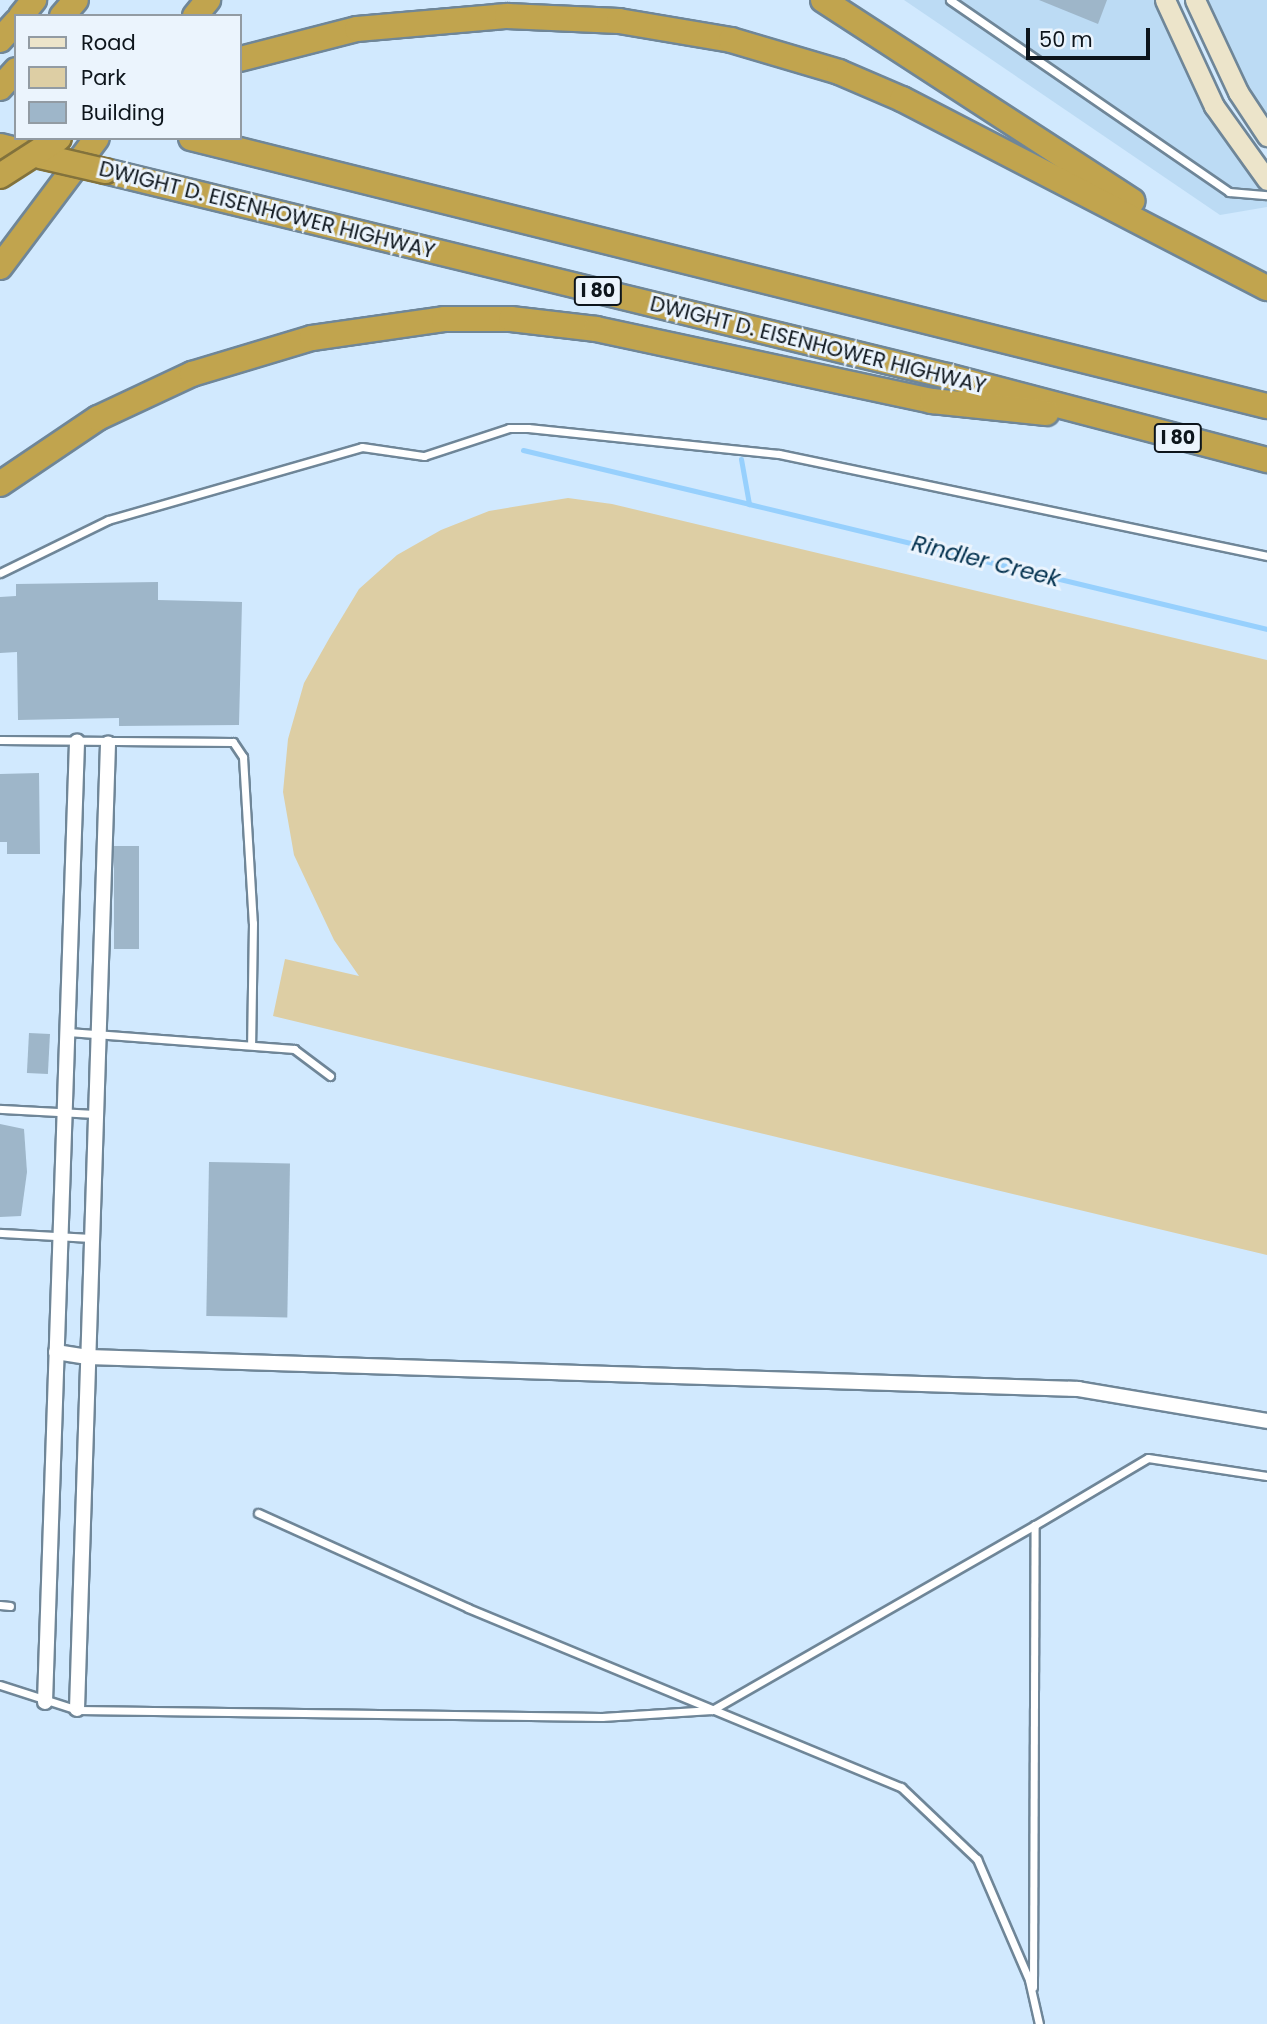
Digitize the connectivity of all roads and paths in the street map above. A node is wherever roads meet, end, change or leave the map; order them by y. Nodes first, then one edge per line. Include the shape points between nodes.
1 (34, 0) edge
2 (76, 0) edge
3 (208, 0) edge
4 (823, 0) edge
5 (950, 0) edge
6 (1165, 0) edge
7 (1195, 0) edge
8 (23, 14) edge
9 (64, 14) edge
10 (197, 14) edge
11 (242, 58) edge
12 (14, 72) edge
13 (0, 89) edge
14 (1267, 136) edge
15 (56, 140) edge
16 (95, 140) edge
17 (199, 140) edge
18 (0, 146) edge
19 (0, 152) edge
20 (40, 156) junction
21 (73, 169) junction
22 (0, 176) edge
23 (1267, 180) edge
24 (1267, 194) edge
25 (0, 238) edge
26 (0, 267) edge
27 (1261, 285) edge
28 (1267, 406) edge
29 (1089, 416) junction
30 (1267, 460) edge
31 (0, 484) edge
32 (1267, 556) edge
33 (0, 573) edge
34 (0, 740) edge
35 (77, 742) junction
36 (108, 743) junction
37 (67, 1032) junction
38 (99, 1034) junction
39 (251, 1044) junction
40 (330, 1076) dead end
41 (0, 1109) edge
42 (64, 1112) junction
43 (96, 1114) junction
44 (0, 1233) edge
45 (60, 1236) junction
46 (92, 1238) junction
47 (55, 1352) junction
48 (88, 1357) junction
49 (1267, 1421) edge
50 (1267, 1476) edge
51 (258, 1513) dead end
52 (1035, 1525) junction
53 (0, 1605) edge
54 (10, 1606) dead end
55 (0, 1685) edge
56 (46, 1702) junction
57 (77, 1709) junction
58 (712, 1710) junction
59 (1033, 1998) junction
60 (1040, 2024) edge

1 - 8 highway
2 - 9 highway
3 - 10 highway
4 - 27 highway
5 - 24 lane via 1229,192
6 - 23 main road via 1214,106
7 - 14 main road via 1234,84
11 - 27 highway via 285,45 395,24 519,16 631,22 731,40 839,72 902,99
12 - 13 highway
15 - 22 highway, bridge
16 - 21 highway
17 - 28 highway, I 80
18 - 20 highway, DWIGHT D. EISENHOWER HIGHWAY / I 80
19 - 20 highway
20 - 29 highway, DWIGHT D. EISENHOWER HIGHWAY / I 80, bridge via 947,376
21 - 25 highway via 17,228
21 - 26 highway
29 - 30 highway, DWIGHT D. EISENHOWER HIGHWAY / I 80
29 - 31 highway via 932,401 586,327 511,318 444,319 312,338 192,374 98,418
32 - 33 lane via 779,454 509,428 424,456 362,447 108,520
34 - 35 lane
35 - 36 lane
35 - 37 street
36 - 38 street
36 - 39 lane via 233,742 243,757 253,923
37 - 38 lane
37 - 42 street
38 - 39 lane
38 - 43 street
39 - 40 lane via 294,1049
41 - 42 lane
42 - 43 lane
42 - 45 street
43 - 46 street
44 - 45 lane
45 - 46 lane
45 - 47 street
46 - 48 street
47 - 48 street
47 - 56 street
48 - 49 street via 1078,1389
48 - 57 street
50 - 52 lane via 1148,1458
51 - 58 lane via 468,1608
52 - 58 lane
52 - 59 lane
53 - 54 lane
55 - 56 lane
56 - 57 lane
57 - 58 lane via 601,1717
58 - 59 lane via 901,1787 977,1859
59 - 60 lane

